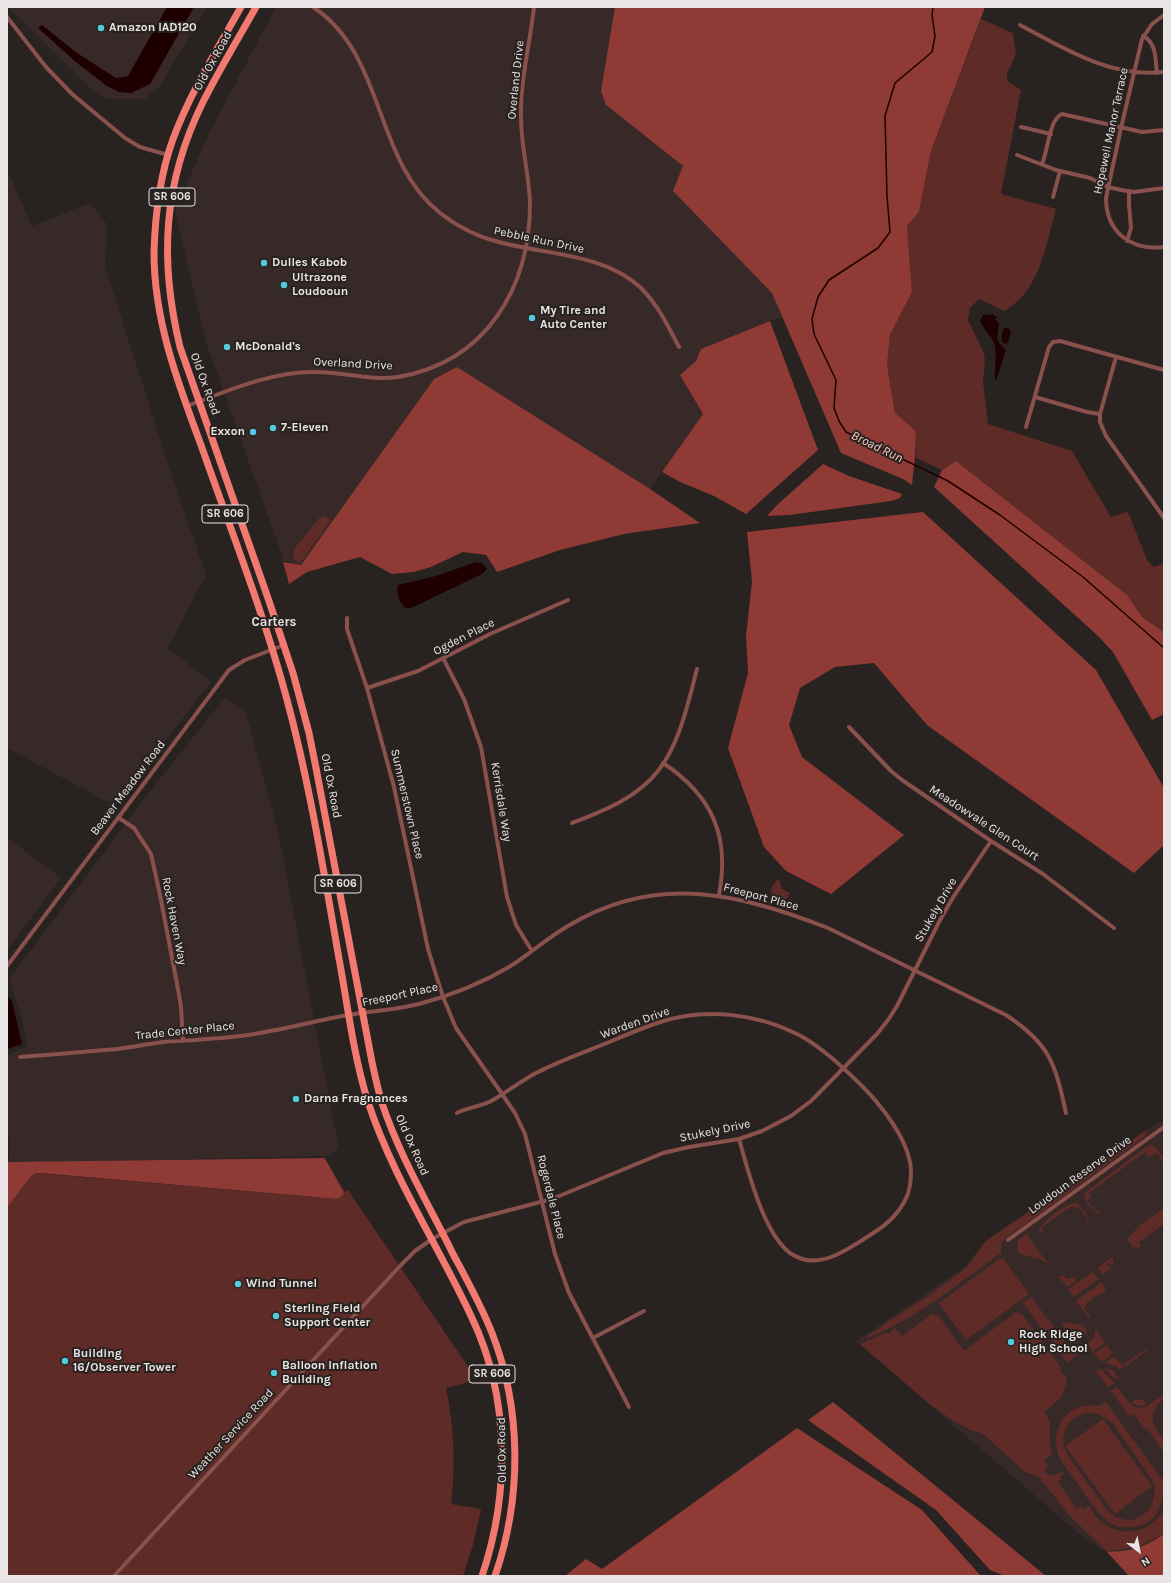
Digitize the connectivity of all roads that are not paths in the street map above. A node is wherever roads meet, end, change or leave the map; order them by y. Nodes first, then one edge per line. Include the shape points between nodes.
1 (241, 7) edge
2 (256, 7) edge
3 (313, 7) edge
4 (534, 7) edge
5 (1164, 15) edge
6 (7, 16) edge
7 (1020, 26) dead end
8 (1143, 36) junction
9 (1134, 72) junction
10 (1164, 72) edge
11 (1157, 73) junction
12 (1021, 127) dead end
13 (1121, 128) junction
14 (1164, 130) edge
15 (1051, 134) junction
16 (168, 154) junction
17 (1017, 155) dead end
18 (1042, 164) junction
19 (1060, 171) junction
20 (1108, 186) junction
21 (1164, 188) edge
22 (1129, 191) junction
23 (1053, 197) dead end
24 (1126, 241) junction
25 (1164, 247) edge
26 (525, 248) junction
27 (678, 346) dead end
28 (1116, 357) junction
29 (1164, 370) edge
30 (1034, 397) junction
31 (199, 402) junction
32 (187, 406) junction
33 (1100, 414) junction
34 (1026, 427) dead end
35 (1164, 518) edge
36 (568, 600) dead end
37 (347, 618) dead end
38 (284, 645) junction
39 (272, 650) junction
40 (443, 658) junction
41 (697, 669) dead end
42 (367, 688) junction
43 (849, 727) dead end
44 (663, 763) junction
45 (118, 818) junction
46 (572, 822) dead end
47 (991, 841) junction
48 (719, 895) junction
49 (1114, 928) dead end
50 (532, 951) junction
51 (7, 966) edge
52 (915, 970) junction
53 (443, 997) junction
54 (363, 1014) junction
55 (349, 1015) junction
56 (182, 1041) junction
57 (20, 1057) dead end
58 (844, 1068) junction
59 (502, 1094) junction
60 (457, 1113) dead end
61 (1066, 1113) dead end
62 (1164, 1127) edge
63 (739, 1139) junction
64 (542, 1202) junction
65 (443, 1233) junction
66 (432, 1239) junction
67 (1008, 1240) dead end
68 (644, 1311) dead end
69 (593, 1338) junction
70 (629, 1407) dead end
71 (114, 1576) edge
72 (482, 1576) edge
73 (495, 1576) edge

1 - 16 main road, Old Ox Road / SR 606 via 193,93
2 - 31 main road, Old Ox Road / SR 606 via 205,97 189,133 170,204 167,258 170,298 180,347
3 - 26 street, Pebble Run Drive via 338,28 350,43 359,59 397,155 414,186 447,218 469,231
4 - 26 street, Overland Drive via 521,117 530,202
5 - 8 street, Hopewell Manor Terrace via 1152,24
6 - 16 street via 46,67 72,94 125,138 140,147
7 - 9 street via 1086,60
8 - 9 street, Hopewell Manor Terrace
8 - 11 street via 1154,47
9 - 11 street
9 - 13 street, Hopewell Manor Terrace
10 - 11 street
12 - 15 street
13 - 14 street via 1142,132
13 - 15 street via 1062,114 1056,118
13 - 20 street, Hopewell Manor Terrace
15 - 18 street
16 - 32 main road, Old Ox Road / SR 606 via 156,218 154,260 162,328
17 - 18 street
18 - 19 street
19 - 20 street via 1090,178
19 - 23 street
20 - 22 street
20 - 24 street, Hopewell Manor Terrace via 1106,207 1116,230
21 - 22 street
22 - 24 street via 1131,228
24 - 25 street via 1140,246
26 - 27 street, Pebble Run Drive via 609,267 627,277 654,303
26 - 31 street, Overland Drive via 513,291 496,320 466,348 437,365 395,377 362,377 316,372 280,375
28 - 29 street
28 - 30 street via 1060,341 1054,342 1048,347
28 - 33 street
30 - 33 street
30 - 34 street
31 - 32 street, Overland Drive
31 - 38 main road, Old Ox Road / SR 606
32 - 39 main road, Old Ox Road / SR 606
33 - 35 street via 1100,422 1106,436
36 - 40 street, Ogden Place
37 - 42 street, Summerstown Place via 347,629
38 - 39 street, Beaver Meadow Road
38 - 54 main road, Old Ox Road / SR 606 via 309,733
39 - 45 street, Beaver Meadow Road via 241,661 229,670
39 - 55 main road, Old Ox Road / SR 606 via 309,792
40 - 42 street, Ogden Place via 418,671
40 - 50 street, Kerrisdale Way via 466,704 481,747 505,892 516,925
41 - 44 street via 681,723
42 - 53 street, Summerstown Place via 394,786 428,949
43 - 47 street, Meadowvale Glen Court via 902,780
44 - 46 street via 647,782 620,802
44 - 48 street via 688,781 712,816 722,855
45 - 51 street, Beaver Meadow Road
45 - 56 street, Rock Haven Way via 134,828 151,854 178,989
47 - 49 street, Meadowvale Glen Court via 1043,874
47 - 52 street, Stukely Drive via 952,899
48 - 50 street, Freeport Place via 667,894 618,903 567,926
48 - 52 street, Freeport Place via 744,900 810,921
50 - 53 street, Freeport Place via 498,973
52 - 58 street, Stukely Drive via 888,1020
52 - 61 street, Freeport Place via 1025,1027 1048,1054 1055,1070
53 - 54 street, Freeport Place
53 - 59 street, Rogerdale Place via 456,1028
54 - 55 street, Freeport Place
54 - 65 main road, Old Ox Road / SR 606 via 382,1103 394,1135
55 - 56 street, Trade Center Place via 246,1035
55 - 66 main road, Old Ox Road / SR 606 via 367,1098 398,1176
56 - 57 street, Trade Center Place
58 - 59 street, Warden Drive via 807,1040 778,1026 740,1016 702,1014 658,1022 623,1036 552,1066
58 - 63 street, Stukely Drive via 812,1101 791,1116
58 - 63 street, Warden Drive via 891,1121 908,1153 911,1172 908,1191 901,1208 884,1226 838,1256 806,1260 792,1254 783,1247 768,1223 752,1185
59 - 60 street, Warden Drive via 484,1104
59 - 64 street, Rogerdale Place via 525,1134
62 - 67 street, Loudoun Reserve Drive
63 - 64 street, Stukely Drive via 663,1153
64 - 65 street, Stukely Drive via 476,1218
64 - 69 street, Rogerdale Place via 569,1293
65 - 66 street, Stukely Drive
65 - 73 main road, Old Ox Road / SR 606 via 492,1334 508,1386 514,1422 513,1500
66 - 71 street, Weather Service Road via 400,1266
66 - 72 main road, Old Ox Road / SR 606 via 479,1335 492,1375 500,1415 502,1460 499,1505
68 - 69 street
69 - 70 street, Rogerdale Place

